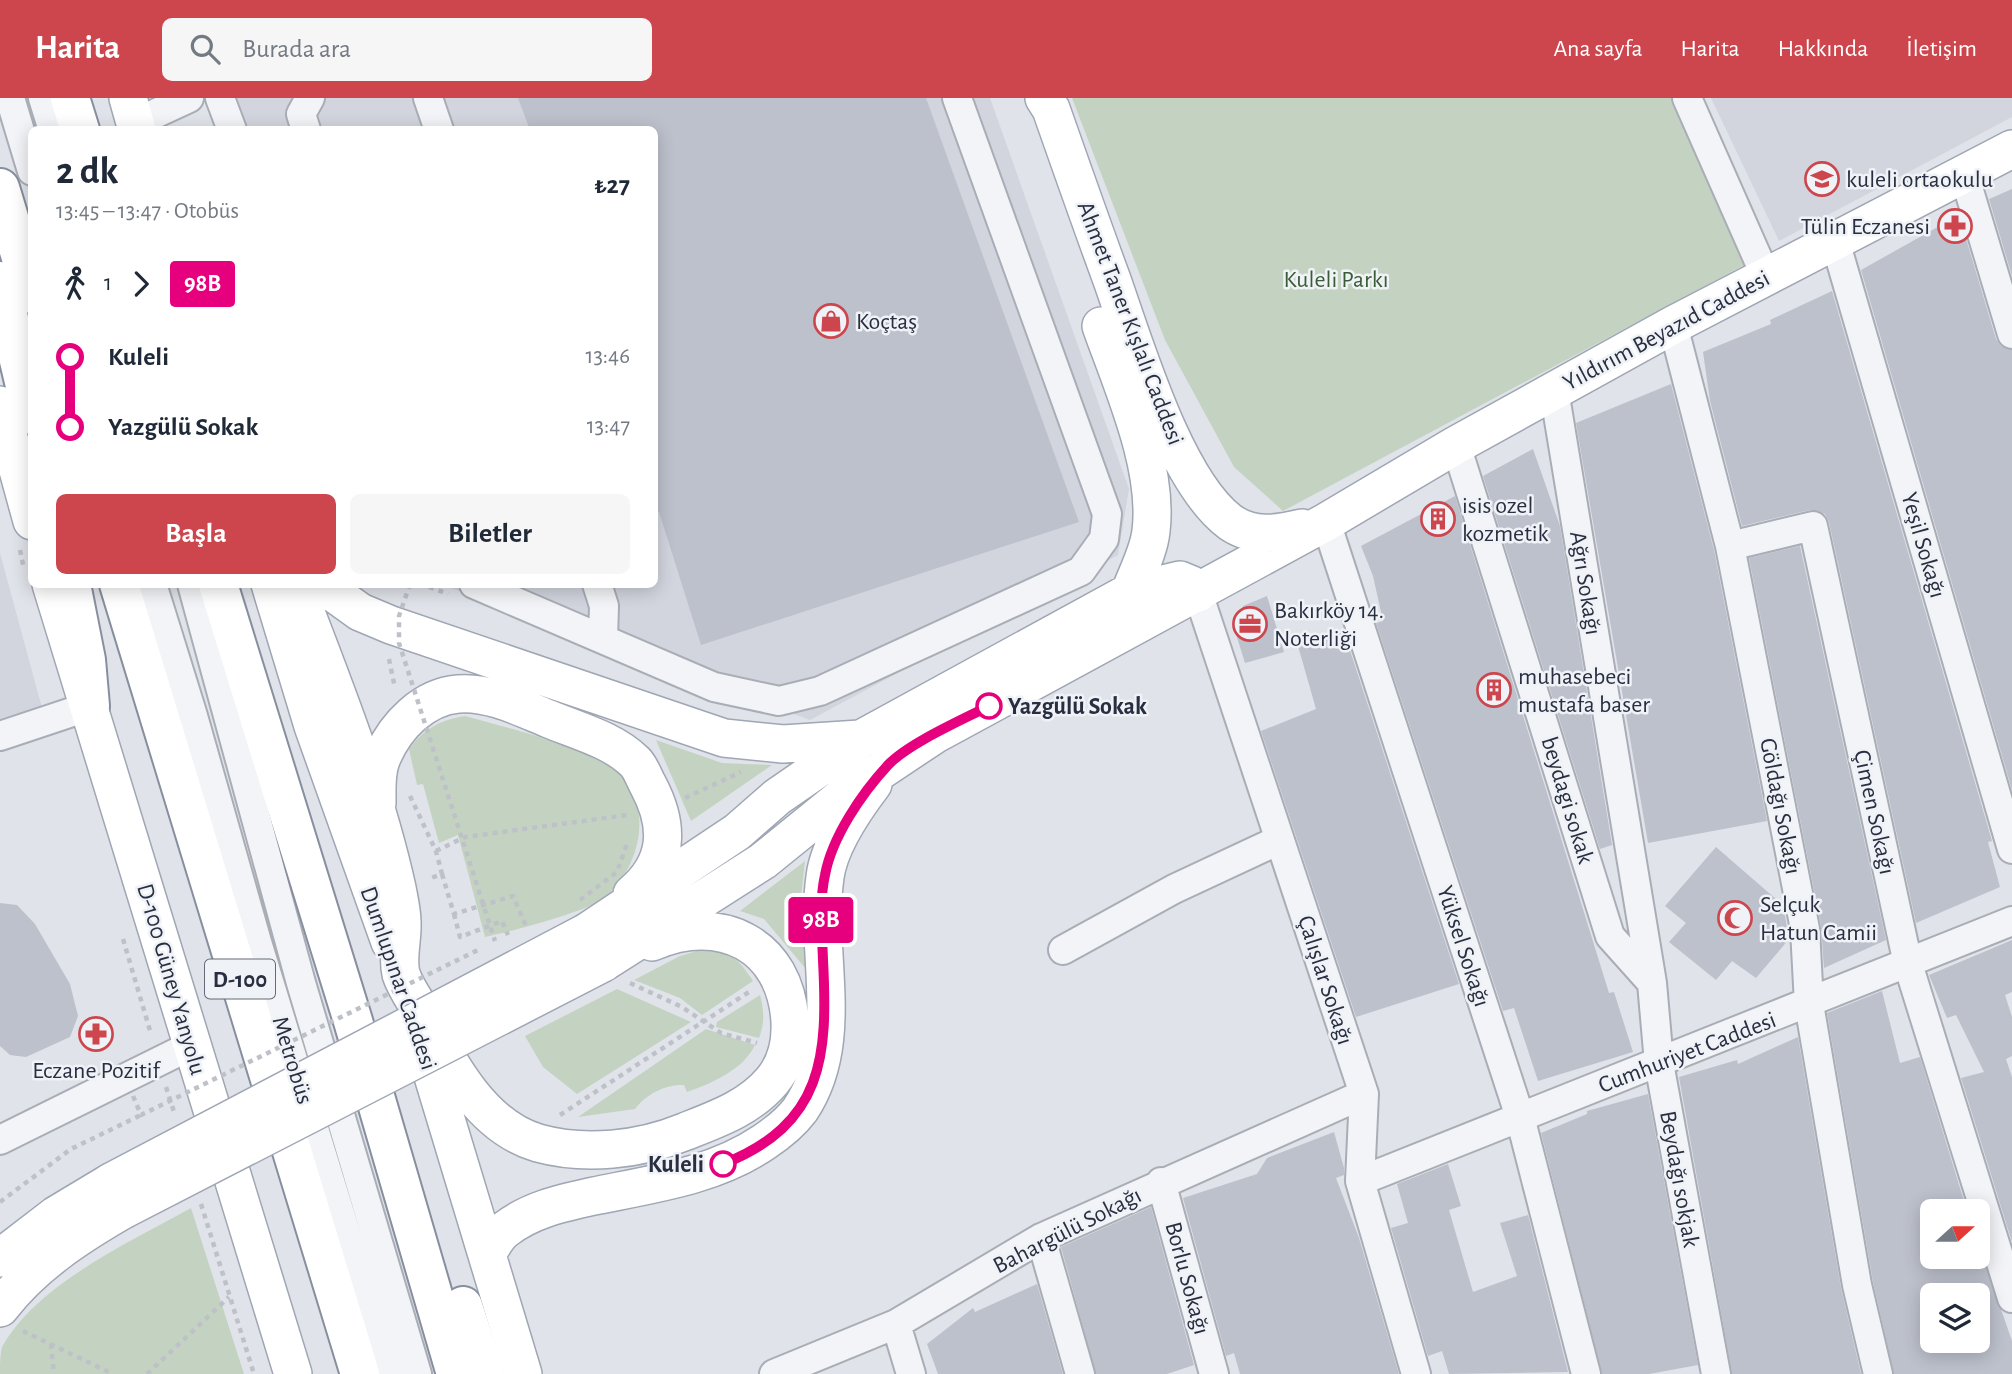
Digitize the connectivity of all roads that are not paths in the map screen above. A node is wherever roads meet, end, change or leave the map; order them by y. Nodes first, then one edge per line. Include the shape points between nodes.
1 (10, 98) edge
2 (43, 98) edge
3 (70, 98) edge
4 (189, 98) edge
5 (220, 98) edge
6 (310, 98) edge
7 (428, 98) edge
8 (957, 98) edge
9 (1029, 98) edge
10 (1044, 98) edge
11 (1687, 98) edge
12 (133, 117) edge
13 (52, 126) edge
14 (79, 126) edge
15 (230, 126) edge
16 (305, 126) edge
17 (438, 126) edge
18 (2012, 149) edge
19 (28, 158) edge
20 (1964, 174) junction
21 (0, 188) edge
22 (1835, 241) junction
23 (1766, 277) junction
24 (0, 281) edge
25 (28, 281) edge
26 (1672, 325) junction
27 (2012, 334) edge
28 (1554, 390) junction
29 (28, 398) edge
30 (0, 405) edge
31 (1456, 445) junction
32 (28, 506) edge
33 (1326, 522) junction
34 (1730, 546) junction
35 (52, 588) edge
36 (72, 588) edge
37 (120, 588) edge
38 (153, 588) edge
39 (193, 588) edge
40 (219, 588) edge
41 (271, 588) edge
42 (296, 588) edge
43 (327, 588) edge
44 (483, 588) edge
45 (594, 588) edge
46 (1130, 593) junction
47 (1198, 593) junction
48 (603, 639) junction
49 (90, 706) junction
50 (0, 736) edge
51 (861, 739) junction
52 (890, 763) junction
53 (377, 818) junction
54 (1279, 841) junction
55 (2012, 849) edge
56 (2012, 921) edge
57 (596, 943) junction
58 (1063, 950) dead end
59 (1908, 964) junction
60 (401, 973) junction
61 (1652, 983) junction
62 (1809, 1004) junction
63 (353, 1021) junction
64 (190, 1046) junction
65 (1659, 1063) junction
66 (1364, 1094) junction
67 (1520, 1117) junction
68 (0, 1140) edge
69 (1360, 1181) junction
70 (1161, 1182) junction
71 (117, 1196) junction
72 (1041, 1238) junction
73 (487, 1254) junction
74 (0, 1258) edge
75 (2012, 1297) edge
76 (8, 1318) edge
77 (896, 1324) junction
78 (278, 1326) junction
79 (285, 1374) edge
80 (293, 1374) edge
81 (360, 1374) edge
82 (389, 1374) edge
83 (416, 1374) edge
84 (457, 1374) edge
85 (485, 1374) edge
86 (523, 1374) edge
87 (774, 1374) edge
88 (911, 1374) edge
89 (1080, 1374) edge
90 (1214, 1374) edge
91 (1416, 1374) edge
92 (1586, 1374) edge
93 (1716, 1374) edge
94 (1878, 1374) edge

1 - 19 street
2 - 13 street
3 - 14 highway
4 - 12 street
5 - 15 street
6 - 16 street via 301,114
7 - 17 street
8 - 48 street via 1107,514 1104,540 1082,571 820,691 779,701 714,687
9 - 46 main road, Ahmet Taner Kışlalı Caddesi via 1039,142 1146,466 1151,533
10 - 33 main road, Ahmet Taner Kışlalı Caddesi via 1140,361 1176,446 1199,486 1231,522 1255,534
11 - 23 street
18 - 20 main road, Yıldırım Beyazıd Caddesi
20 - 22 main road, Yıldırım Beyazıd Caddesi
20 - 27 street
21 - 25 highway
22 - 23 main road, Yıldırım Beyazıd Caddesi
22 - 55 street, Yeşil Sokağı
23 - 26 main road, Yıldırım Beyazıd Caddesi
24 - 29 highway
26 - 28 main road, Yıldırım Beyazıd Caddesi
26 - 34 street, Göldağı Sokağı
28 - 31 main road, Yıldırım Beyazıd Caddesi
28 - 61 street, Ağrı Sokağı
30 - 32 main road
31 - 33 main road, Yıldırım Beyazıd Caddesi
31 - 61 street, beydagi sokak via 1611,936
33 - 47 main road, Yıldırım Beyazıd Caddesi
33 - 67 street, Yüksel Sokağı
34 - 59 street, Çimen Sokağı via 1813,526
34 - 62 street, Göldağı Sokağı via 1805,929
35 - 49 main road, D-100 Güney Yanyolu
36 - 49 highway
37 - 81 highway, D-100
38 - 82 street, Metrobüs
39 - 83 street, Metrobüs via 301,983
40 - 63 highway
41 - 60 main road, Dumlupınar Caddesi via 346,824
42 - 53 main road
43 - 51 main road via 360,612 391,625 724,738 783,744
44 - 48 street
45 - 48 street via 604,606
46 - 47 main road via 1180,580
46 - 51 main road
47 - 52 main road, Yıldırım Beyazıd Caddesi
47 - 54 street, Çalışlar Sokağı
49 - 50 street
49 - 64 main road, D-100 Güney Yanyolu
51 - 57 main road via 777,797
52 - 57 main road, Yıldırım Beyazıd Caddesi via 763,861
52 - 73 main road via 847,822 825,874 821,921 825,1042 818,1073 799,1111 743,1156 702,1173 550,1206 503,1230
53 - 57 main road via 382,756 409,716 429,702 457,694 505,702 621,751 636,763 661,810 663,838 656,867 646,883
53 - 60 main road via 397,889
54 - 58 street via 1174,889
54 - 66 street, Çalışlar Sokağı
56 - 59 street, Cumhuriyet Caddesi
57 - 60 main road via 713,931 733,935 758,951 779,972 789,998 788,1051 773,1079 754,1099 730,1114 670,1138 601,1150 535,1142 512,1130 473,1097
57 - 71 main road, bridge
59 - 62 street, Cumhuriyet Caddesi
59 - 75 street, Çimen Sokağı
60 - 73 main road, Dumlupınar Caddesi
61 - 65 street, Beydağı sokjak
62 - 65 street, Cumhuriyet Caddesi
62 - 94 street, Göldağı Sokağı via 1857,1284
63 - 84 highway
63 - 85 highway via 420,1178
64 - 68 street
64 - 78 main road, D-100 Güney Yanyolu
65 - 67 street, Cumhuriyet Caddesi
65 - 93 street, Beydağı sokjak
66 - 69 street, Çalışlar Sokağı
66 - 70 street, Bahargülü Sokağı
67 - 69 street, Cumhuriyet Caddesi
67 - 92 street, Yüksel Sokağı
69 - 91 street, Çalışlar Sokağı
70 - 72 street, Bahargülü Sokağı
70 - 90 street, Borlu Sokağı
71 - 74 main road via 57,1215
71 - 76 main road via 21,1283
72 - 77 street, Bahargülü Sokağı
72 - 89 street
73 - 86 main road, Dumlupınar Caddesi
77 - 87 street, Bahargülü Sokağı
77 - 88 street
78 - 79 main road
78 - 80 main road, D-100 Güney Yanyolu

